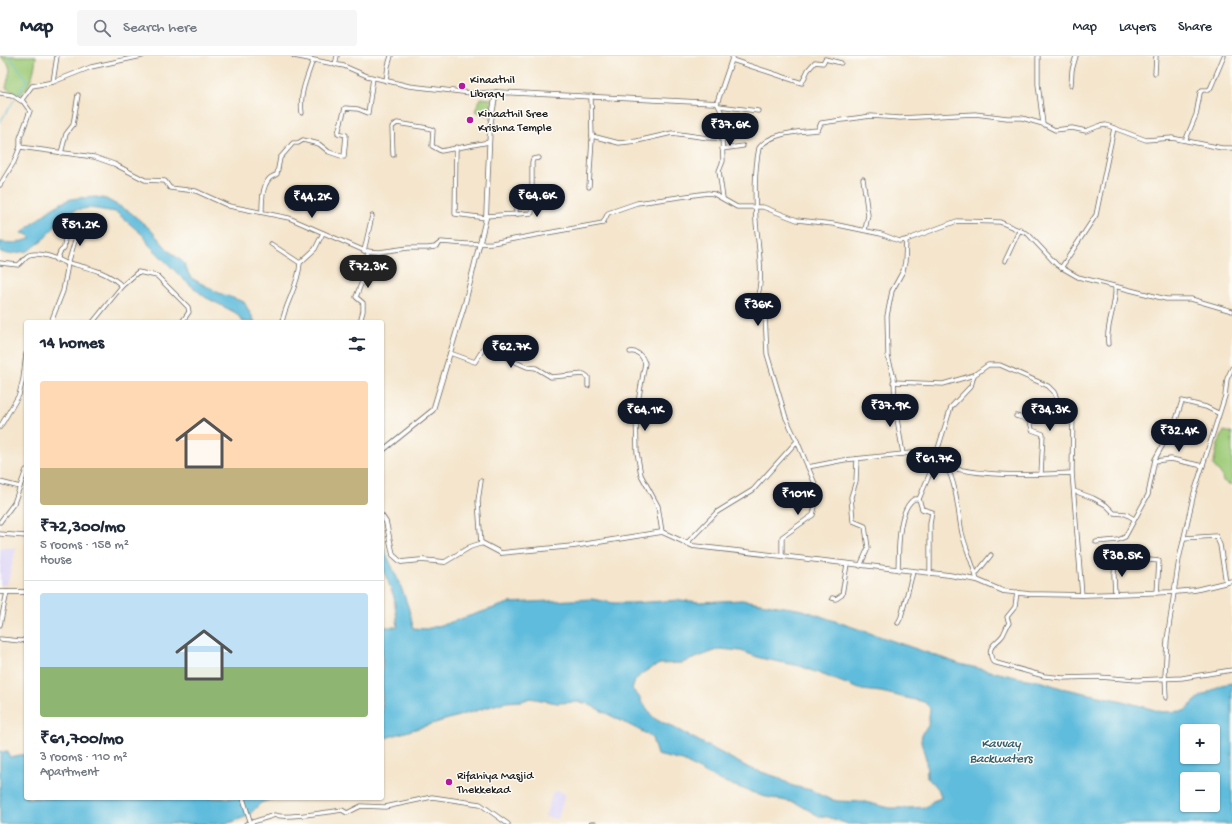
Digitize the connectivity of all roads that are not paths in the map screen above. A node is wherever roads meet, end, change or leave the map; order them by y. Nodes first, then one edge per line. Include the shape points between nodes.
1 (57, 56) edge
2 (115, 56) edge
3 (142, 56) edge
4 (294, 56) edge
5 (337, 56) edge
6 (391, 56) edge
7 (1038, 56) edge
8 (1076, 56) edge
9 (1156, 56) edge
10 (1224, 56) edge
11 (732, 58) edge
12 (312, 60) junction
13 (113, 62) junction
14 (841, 63) dead end
15 (335, 65) junction
16 (1155, 73) dead end
17 (373, 78) junction
18 (386, 81) junction
19 (53, 82) junction
20 (1071, 85) dead end
21 (496, 92) junction
22 (0, 93) edge
23 (78, 95) dead end
24 (591, 96) junction
25 (22, 100) junction
26 (718, 105) junction
27 (758, 111) dead end
28 (302, 113) dead end
29 (1043, 124) junction
30 (1114, 128) junction
31 (592, 136) junction
32 (721, 138) junction
33 (1186, 139) junction
34 (489, 142) junction
35 (743, 146) dead end
36 (20, 147) junction
37 (456, 147) junction
38 (1232, 148) edge
39 (722, 149) junction
40 (61, 152) junction
41 (393, 155) dead end
42 (539, 158) dead end
43 (863, 179) dead end
44 (0, 186) edge
45 (589, 187) dead end
46 (516, 192) dead end
47 (723, 198) junction
48 (756, 207) junction
49 (262, 212) junction
50 (516, 215) junction
51 (372, 216) dead end
52 (486, 217) junction
53 (66, 227) dead end
54 (79, 227) dead end
55 (865, 230) junction
56 (1020, 230) junction
57 (323, 233) junction
58 (906, 240) junction
59 (271, 244) dead end
60 (479, 244) junction
61 (366, 251) junction
62 (57, 260) junction
63 (1005, 261) dead end
64 (0, 263) edge
65 (300, 263) junction
66 (68, 264) junction
67 (1062, 268) junction
68 (122, 286) junction
69 (1115, 287) junction
70 (1232, 311) edge
71 (51, 320) edge
72 (95, 320) edge
73 (183, 320) edge
74 (282, 320) edge
75 (361, 320) edge
76 (1108, 344) dead end
77 (630, 352) dead end
78 (450, 353) junction
79 (1232, 368) edge
80 (974, 375) junction
81 (24, 379) edge
82 (893, 382) junction
83 (588, 386) dead end
84 (1218, 413) junction
85 (1016, 416) dead end
86 (0, 427) edge
87 (797, 441) junction
88 (384, 449) edge
89 (903, 454) junction
90 (857, 459) junction
91 (935, 459) junction
92 (1155, 461) junction
93 (1203, 466) junction
94 (808, 467) junction
95 (947, 467) junction
96 (1072, 473) junction
97 (1041, 474) junction
98 (24, 476) edge
99 (481, 481) dead end
100 (0, 482) edge
101 (20, 487) junction
102 (1074, 491) junction
103 (919, 499) junction
104 (384, 519) edge
105 (1134, 519) junction
106 (0, 522) edge
107 (662, 532) junction
108 (0, 534) edge
109 (24, 536) edge
110 (1184, 538) junction
111 (1096, 542) dead end
112 (481, 544) junction
113 (686, 544) junction
114 (991, 555) dead end
115 (782, 556) junction
116 (1134, 558) dead end
117 (1115, 562) dead end
118 (847, 564) junction
119 (860, 566) junction
120 (898, 570) junction
121 (913, 572) junction
122 (930, 573) junction
123 (976, 574) junction
124 (977, 580) junction
125 (1232, 581) edge
126 (1226, 583) junction
127 (0, 592) edge
128 (7, 592) junction
129 (24, 592) edge
130 (1017, 592) junction
131 (1174, 592) junction
132 (1157, 593) junction
133 (1116, 594) junction
134 (1082, 595) junction
135 (832, 598) dead end
136 (898, 623) dead end
137 (0, 625) edge
138 (0, 639) edge
139 (24, 640) edge
140 (1232, 670) edge
141 (1165, 679) junction
142 (1166, 698) dead end
143 (244, 800) edge
144 (250, 821) edge
145 (246, 824) edge
146 (508, 824) edge
147 (591, 824) edge
148 (595, 824) edge

1 - 19 street
2 - 13 street
3 - 13 street
4 - 12 street
5 - 15 street
6 - 18 street
7 - 29 street via 1038,84
8 - 20 street
9 - 16 street
10 - 33 street via 1211,87 1200,93 1196,115
11 - 14 street via 802,83 815,62 823,63 825,59
11 - 26 main road
12 - 15 street
12 - 28 street via 304,86
13 - 19 street via 91,67
15 - 17 street
17 - 18 street
17 - 49 street via 368,113 345,108 338,133 346,135 344,157 329,152 319,144 303,140 292,143 280,158 277,174 270,177 267,183
18 - 21 street via 420,88 471,93
19 - 25 street via 32,86
21 - 24 main road
21 - 34 main road
22 - 25 street
23 - 40 street via 74,123 66,134
24 - 26 main road
24 - 31 street
25 - 36 street via 30,111 20,138
26 - 27 street
26 - 32 street via 721,111
29 - 30 street via 1054,130 1072,128 1086,131 1103,125
29 - 48 street via 1022,118 975,114 900,118 871,116 821,123 818,130 778,136 761,145 758,151
30 - 33 street via 1146,140
30 - 67 street via 1096,215
31 - 32 street via 620,143 672,133
31 - 45 street
32 - 39 street
33 - 38 street
34 - 37 street
34 - 52 main road
35 - 39 street
36 - 40 street
36 - 44 street
37 - 41 street via 440,151 432,146 434,130 397,123 392,127
37 - 52 street via 455,214
39 - 47 street via 723,164 719,171
40 - 49 street via 94,157 145,180 162,180 168,183 170,188 196,191 229,206
42 - 50 street via 533,159 532,162 532,212
43 - 55 street via 868,215
46 - 50 street
47 - 48 street via 737,207
47 - 60 street via 708,193 637,203 612,210 603,224
48 - 55 street via 797,220
48 - 87 street via 760,268 756,301 765,315 767,354 786,418
49 - 57 street via 289,218
50 - 52 street
51 - 61 street
52 - 60 main road
53 - 62 street via 64,248
54 - 66 street
55 - 58 street via 899,241
56 - 58 street via 1000,222 957,221
56 - 63 street
56 - 67 street via 1028,234 1049,258
57 - 61 street
57 - 65 street via 315,249
58 - 82 street via 905,262 892,291 887,316 888,357
59 - 65 street
60 - 61 street via 445,241 428,248
60 - 78 main road
61 - 75 street via 364,279 356,297 363,303 364,311
62 - 64 street via 32,254 18,265
62 - 66 street
65 - 74 street via 291,300
66 - 68 street via 97,270
66 - 71 street via 63,291
67 - 69 street via 1088,281
68 - 72 street
68 - 73 street via 136,272 157,276 190,309
69 - 70 street via 1166,299 1191,299
69 - 76 street via 1116,302 1106,335
77 - 107 street via 636,352 645,363 636,414 638,452 641,475 658,506
78 - 83 street via 475,362 485,346 490,347 513,361 536,368 551,377 584,374 588,377
78 - 88 main road via 433,410
79 - 84 street
80 - 82 street via 943,384
80 - 91 street via 971,386 951,406
80 - 96 street via 988,365 1000,365 1048,386 1059,403 1074,415
81 - 86 street via 19,395
82 - 89 street
84 - 92 street via 1182,401
84 - 93 street
85 - 97 street via 1029,420 1032,430 1043,434
87 - 94 street
87 - 113 street via 753,490 717,512
89 - 90 street
89 - 91 street via 916,452
90 - 94 street
90 - 119 street via 856,481 851,497 854,521 865,526 868,546
91 - 95 street
91 - 103 street
92 - 93 street via 1171,459
92 - 105 street via 1148,495
93 - 110 street
94 - 115 street via 820,496 813,515 782,537
95 - 97 street via 997,475
95 - 123 street via 955,493 962,533
96 - 97 street
96 - 102 street
98 - 101 street
99 - 112 street via 478,501
100 - 101 street
101 - 106 street via 14,504
102 - 105 street via 1094,498 1114,513 1126,514
102 - 134 street
103 - 120 street via 911,501 904,517
103 - 122 street via 922,509 932,512
104 - 112 main road via 393,555 401,562 445,562 470,547
105 - 111 street via 1123,539
107 - 112 main road via 574,546 501,553 487,544
107 - 113 main road
108 - 109 street
110 - 126 street via 1216,536 1220,544
110 - 131 street
113 - 115 main road
114 - 123 street
115 - 118 main road
116 - 132 street via 1146,555 1149,560 1159,561
117 - 133 street
118 - 119 main road
118 - 135 street via 842,595 836,599
119 - 120 main road
120 - 121 main road
121 - 122 main road
121 - 136 street
122 - 124 main road
123 - 124 street
124 - 130 main road via 1002,591
125 - 126 main road
126 - 131 main road
127 - 128 main road
128 - 129 main road
128 - 137 street
130 - 134 main road
130 - 141 street via 1015,607 1007,617 1008,625 1003,635 992,646 993,662 1054,678
131 - 132 main road
131 - 141 street via 1167,640
132 - 133 main road
133 - 134 main road
138 - 139 street
140 - 141 street
141 - 142 street
143 - 144 street
144 - 145 street
144 - 146 street via 274,815 280,817 342,810 347,813 360,806 385,807 432,797 480,804
147 - 148 street

